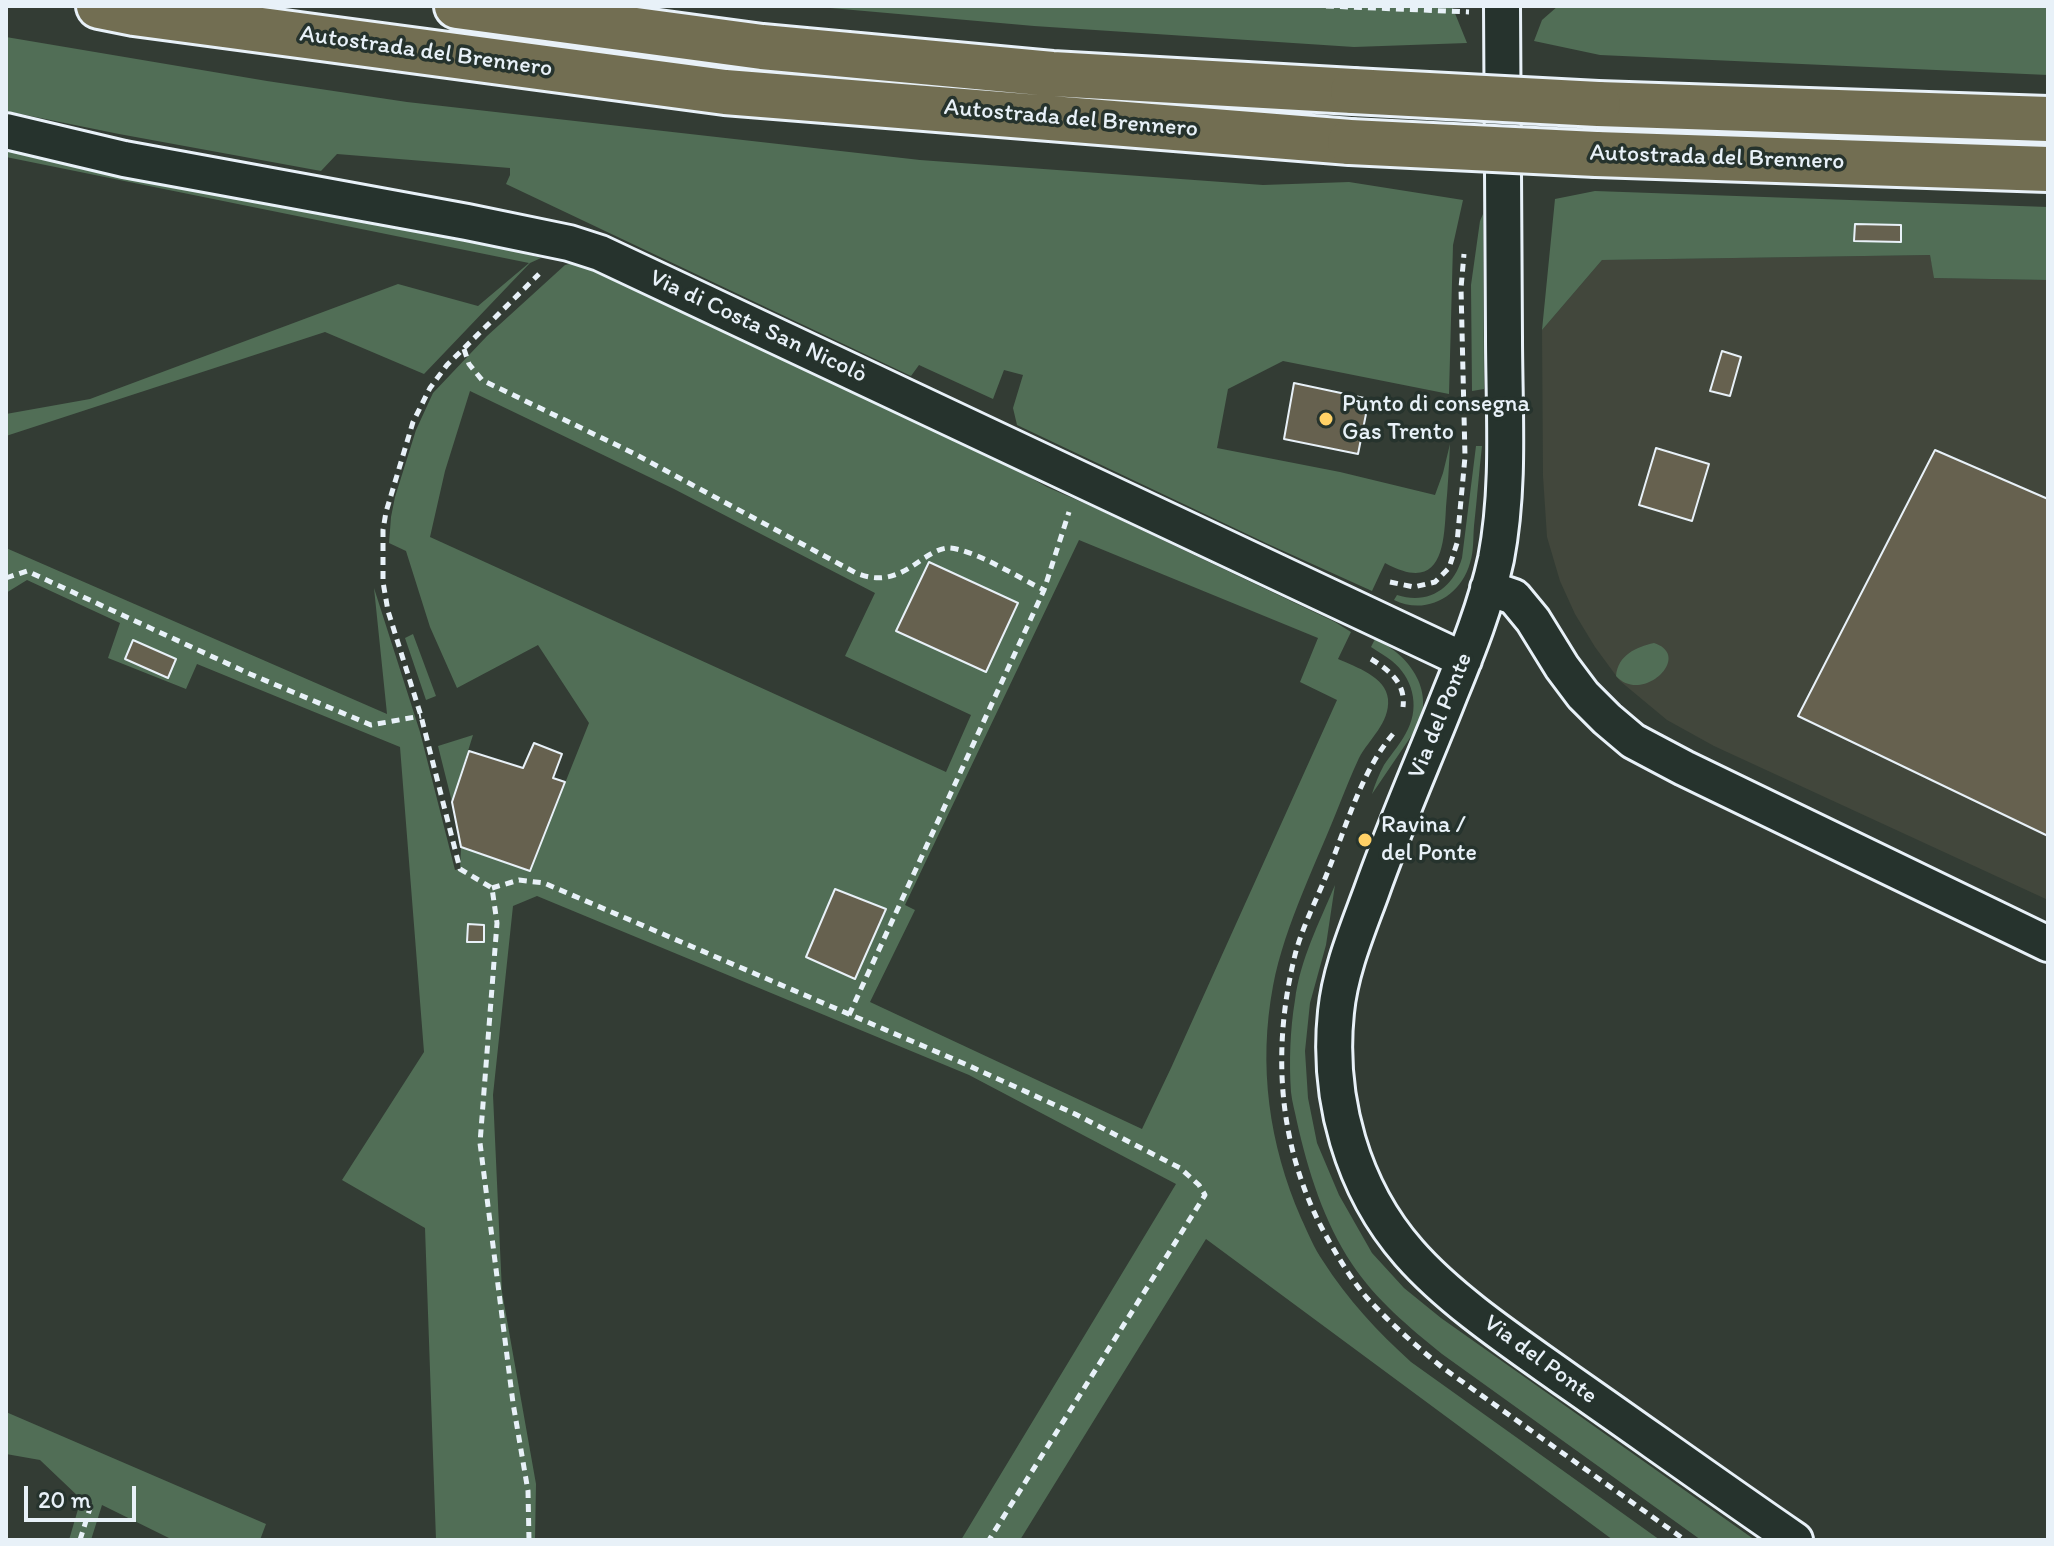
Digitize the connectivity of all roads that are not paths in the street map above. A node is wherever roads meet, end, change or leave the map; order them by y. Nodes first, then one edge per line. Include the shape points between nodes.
1 (99, 6) edge
2 (457, 6) edge
3 (1502, 6) edge
4 (2048, 119) edge
5 (6, 131) edge
6 (2048, 169) edge
7 (1488, 588) junction
8 (1464, 660) junction
9 (2048, 944) edge
10 (1795, 1540) edge

1 - 6 highway, Autostrada del Brennero, bridge via 725,92 1350,142
2 - 4 highway, Autostrada del Brennero, bridge via 762,47 1052,74 1598,104
3 - 7 street, Via del Ponte via 1506,432 1502,505
5 - 8 street, Via di Costa San Nicolò via 600,253
7 - 8 street, Via del Ponte
7 - 9 street via 1514,597 1583,695 1633,741
8 - 10 street, Via del Ponte via 1372,888 1336,1009 1338,1097 1361,1181 1408,1252 1443,1287

